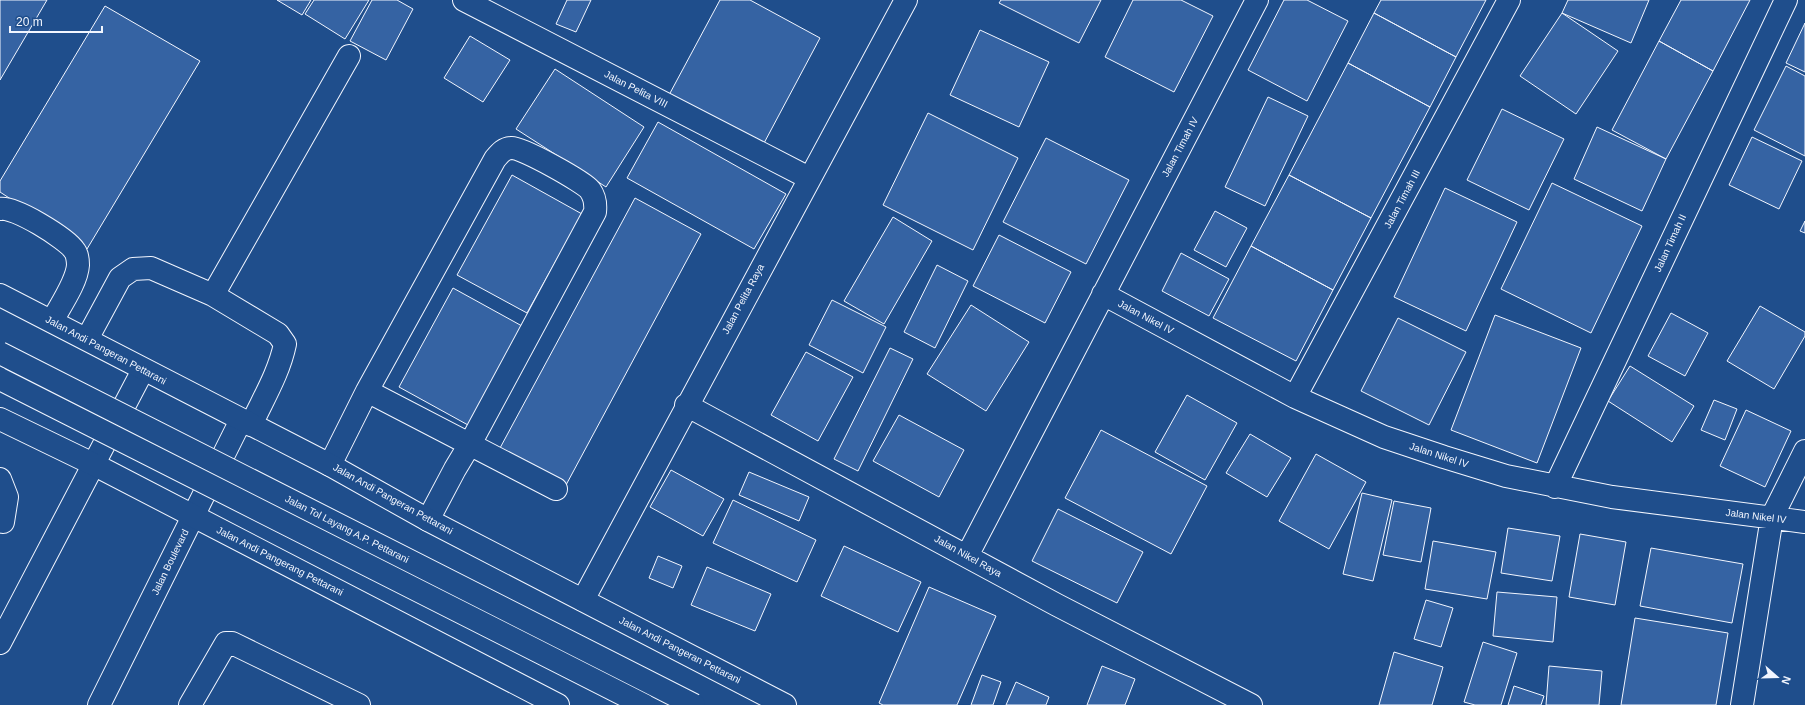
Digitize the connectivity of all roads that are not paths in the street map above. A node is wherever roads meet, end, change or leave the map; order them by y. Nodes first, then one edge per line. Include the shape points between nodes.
1 (464, 0) edge
2 (906, 0) edge
3 (1257, 0) edge
4 (1509, 0) edge
5 (1786, 0) edge
6 (349, 56) dead end
7 (809, 178) junction
8 (0, 209) edge
9 (1103, 294) junction
10 (0, 295) edge
11 (213, 295) junction
12 (52, 321) junction
13 (87, 339) junction
14 (0, 353) edge
15 (143, 370) junction
16 (0, 379) edge
17 (366, 391) junction
18 (1296, 397) junction
19 (686, 406) junction
20 (0, 420) edge
21 (246, 422) junction
22 (470, 444) junction
23 (1805, 451) edge
24 (95, 465) junction
25 (330, 465) junction
26 (0, 479) edge
27 (1555, 487) junction
28 (556, 489) dead end
29 (193, 516) junction
30 (1772, 517) junction
31 (428, 520) junction
32 (3, 522) dead end
33 (1805, 522) edge
34 (967, 556) junction
35 (583, 600) junction
36 (0, 642) edge
37 (99, 705) edge
38 (190, 705) edge
39 (359, 705) edge
40 (558, 705) edge
41 (644, 705) edge
42 (694, 705) edge
43 (785, 705) edge
44 (1251, 705) edge
45 (1742, 705) edge

1 - 7 main road, Jalan Pelita VIII
2 - 7 main road, Jalan Pelita Raya
3 - 9 main road, Jalan Timah IV
4 - 18 main road, Jalan Timah III
5 - 27 main road, Jalan Timah II
6 - 11 main road
7 - 19 main road, Jalan Pelita Raya
8 - 12 main road via 20,213 52,232 75,250 77,274
9 - 18 main road, Jalan Nikel IV
9 - 34 main road, Jalan Timah IV
10 - 12 main road, Jalan Andi Pangeran Pettarani
11 - 13 main road via 151,268 133,269 120,278
11 - 21 main road, Jalan Boulevard via 278,334 285,344 275,375
12 - 13 main road, Jalan Andi Pangeran Pettarani
13 - 15 main road, Jalan Andi Pangeran Pettarani
14 - 42 main road, Jalan Tol Layang A.P. Pettarani, bridge
15 - 21 main road, Jalan Andi Pangeran Pettarani
15 - 24 main road
16 - 41 main road, bridge
17 - 22 main road
17 - 22 main road via 495,159 503,150 513,147 521,149 589,188 596,200 595,212
17 - 25 main road
18 - 27 main road, Jalan Nikel IV via 1392,440 1506,476
19 - 34 main road, Jalan Nikel Raya
19 - 35 main road, Jalan Pelita Raya
20 - 24 main road, Jalan Andi Pangerang Pettarani
21 - 25 main road, Jalan Andi Pangeran Pettarani
21 - 29 main road, Jalan Boulevard
22 - 28 main road
22 - 31 main road
23 - 30 main road
24 - 29 main road, Jalan Andi Pangerang Pettarani
24 - 36 main road
25 - 31 main road, Jalan Andi Pangeran Pettarani
26 - 32 main road via 7,497
27 - 30 main road, Jalan Nikel IV via 1659,505
29 - 37 main road, Jalan Boulevard
29 - 40 main road, Jalan Andi Pangerang Pettarani
30 - 33 main road, Jalan Nikel IV
30 - 45 main road
31 - 35 main road, Jalan Andi Pangeran Pettarani
34 - 44 main road, Jalan Nikel Raya
35 - 43 main road, Jalan Andi Pangeran Pettarani
38 - 39 main road via 226,643 232,643

